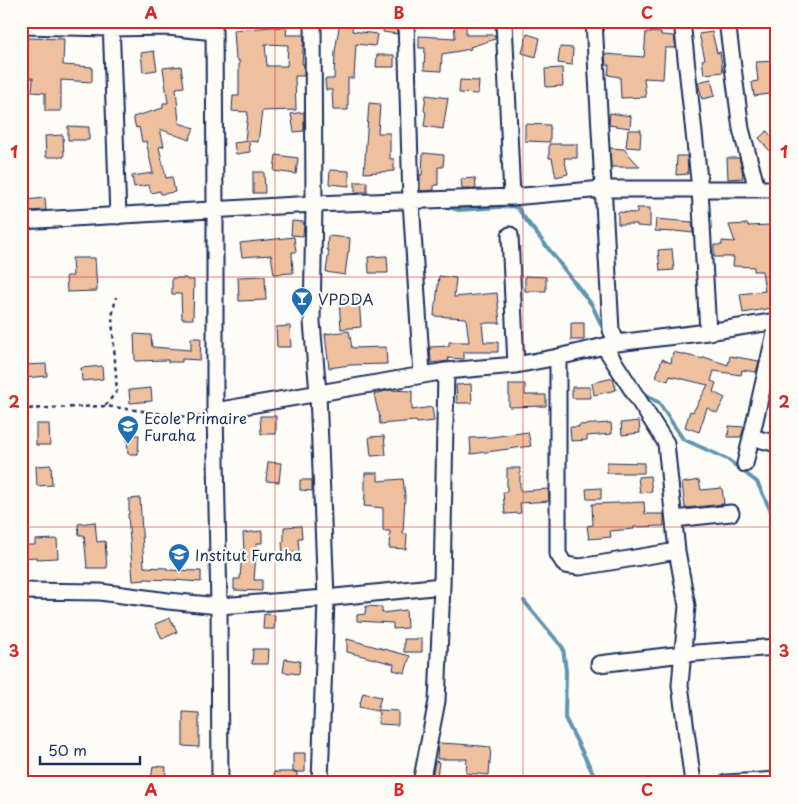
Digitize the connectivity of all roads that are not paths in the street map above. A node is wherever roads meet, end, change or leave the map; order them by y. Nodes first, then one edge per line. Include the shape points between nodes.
1 (313, 21) edge
2 (406, 21) edge
3 (504, 21) edge
4 (594, 21) edge
5 (682, 21) edge
6 (727, 21) edge
7 (111, 24) edge
8 (21, 26) edge
9 (214, 26) edge
10 (604, 189) junction
11 (700, 189) junction
12 (757, 189) junction
13 (777, 189) edge
14 (512, 197) junction
15 (411, 201) junction
16 (314, 204) junction
17 (216, 209) junction
18 (118, 216) junction
19 (21, 221) edge
20 (510, 236) dead end
21 (777, 322) edge
22 (708, 332) junction
23 (611, 344) junction
24 (558, 357) junction
25 (516, 365) junction
26 (446, 371) junction
27 (422, 375) junction
28 (318, 392) junction
29 (214, 411) junction
30 (751, 437) junction
31 (777, 444) edge
32 (745, 464) dead end
33 (731, 512) dead end
34 (674, 519) junction
35 (677, 551) junction
36 (442, 586) junction
37 (21, 592) edge
38 (326, 598) junction
39 (219, 606) junction
40 (777, 647) edge
41 (683, 654) junction
42 (599, 664) dead end
43 (777, 780) edge
44 (220, 783) edge
45 (320, 783) edge
46 (421, 783) edge
47 (693, 783) edge
48 (726, 783) edge

1 - 16 street
2 - 15 street
3 - 14 street
4 - 10 street
5 - 11 street
6 - 12 street via 741,128
7 - 8 street
7 - 9 street
7 - 18 street
9 - 17 street
10 - 11 street
10 - 14 street
10 - 23 street
11 - 12 street
11 - 22 street
12 - 13 street
14 - 15 street
15 - 16 street
15 - 27 street
16 - 17 street
16 - 28 street via 312,322
17 - 18 street
17 - 29 street
18 - 19 street
20 - 25 street
21 - 22 street
21 - 30 street
22 - 23 street
23 - 24 street
23 - 34 street via 666,443
24 - 25 street
24 - 35 street via 558,554 565,565 580,567
25 - 26 street
26 - 27 street
26 - 36 street
27 - 28 street
28 - 29 street
28 - 38 street
29 - 39 street
30 - 31 street
30 - 32 street
33 - 34 street
34 - 35 street
35 - 41 street via 687,606
36 - 38 street
36 - 46 street via 437,702
37 - 39 street via 100,592
38 - 39 street
38 - 45 street
39 - 44 street
40 - 41 street
41 - 42 street
41 - 47 street via 680,685
43 - 48 street

